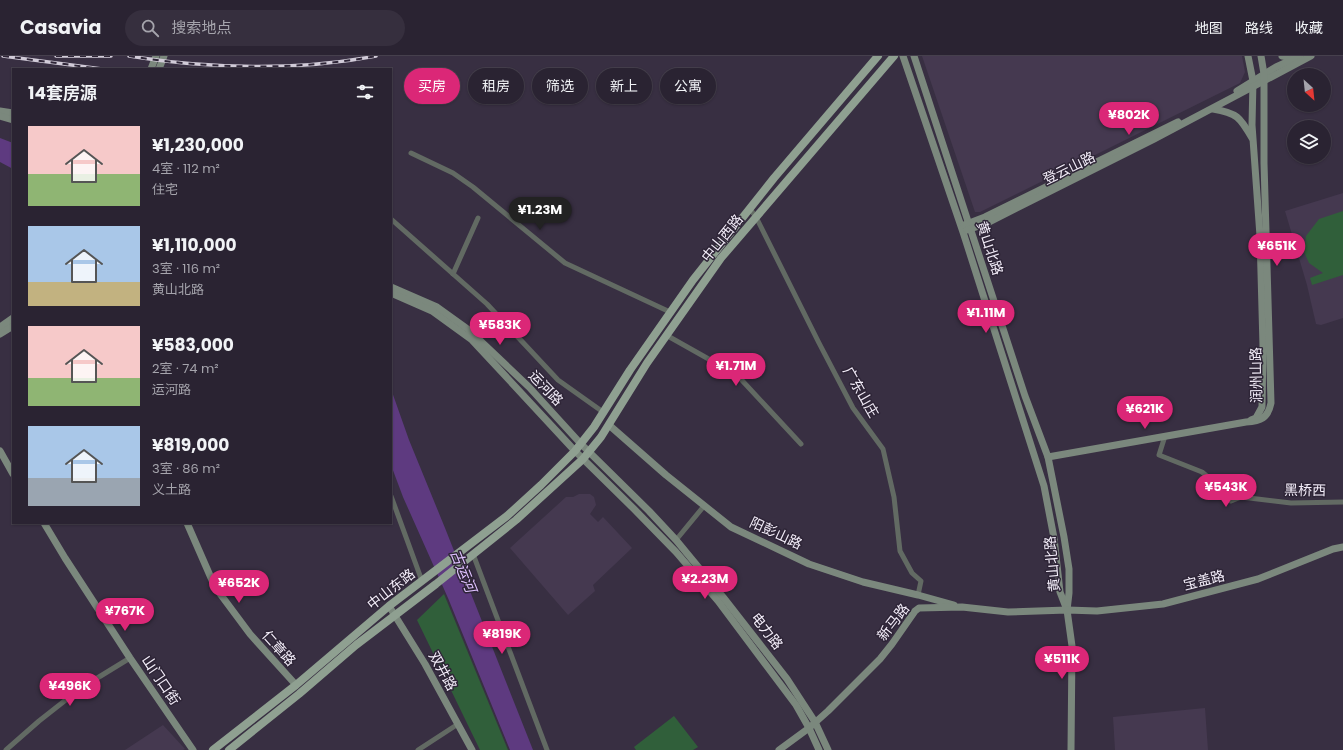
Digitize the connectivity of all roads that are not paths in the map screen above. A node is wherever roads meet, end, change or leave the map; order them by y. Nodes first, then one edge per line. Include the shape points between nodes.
1 (156, 56) edge
2 (164, 56) edge
3 (878, 56) edge
4 (894, 56) edge
5 (903, 56) edge
6 (914, 56) edge
7 (1248, 56) edge
8 (1261, 56) edge
9 (1282, 56) edge
10 (1311, 56) edge
11 (1297, 57) edge
12 (151, 68) edge
13 (159, 68) edge
14 (1264, 78) junction
15 (1253, 84) junction
16 (1213, 109) junction
17 (0, 111) edge
18 (12, 113) edge
19 (0, 116) edge
20 (12, 120) edge
21 (1254, 142) junction
22 (411, 153) dead end
23 (750, 209) junction
24 (756, 217) junction
25 (478, 218) dead end
26 (392, 220) edge
27 (966, 228) junction
28 (453, 274) junction
29 (392, 287) edge
30 (392, 293) edge
31 (670, 312) junction
32 (12, 319) edge
33 (0, 327) edge
34 (12, 327) edge
35 (0, 334) edge
36 (666, 335) junction
37 (603, 412) junction
38 (1246, 422) junction
39 (609, 425) junction
40 (1165, 436) junction
41 (582, 444) junction
42 (801, 444) dead end
43 (0, 450) edge
44 (575, 451) junction
45 (589, 452) junction
46 (1048, 457) junction
47 (583, 459) junction
48 (12, 472) edge
49 (392, 499) edge
50 (1343, 502) edge
51 (704, 506) junction
52 (45, 524) edge
53 (187, 524) edge
54 (676, 540) junction
55 (1343, 547) edge
56 (473, 554) junction
57 (422, 582) junction
58 (918, 595) junction
59 (390, 606) junction
60 (962, 607) junction
61 (1067, 610) junction
62 (395, 614) junction
63 (130, 658) junction
64 (296, 685) junction
65 (814, 722) junction
66 (458, 724) junction
67 (809, 728) junction
68 (6, 750) edge
69 (193, 750) edge
70 (213, 750) edge
71 (229, 750) edge
72 (418, 750) edge
73 (472, 750) edge
74 (547, 750) edge
75 (779, 750) edge
76 (819, 750) edge
77 (828, 750) edge
78 (1071, 750) edge

1 - 12 street
2 - 13 street
3 - 23 main road, 中山西路
4 - 24 main road, 中山西路
5 - 27 street, 黄山北路
6 - 27 street, 黄山北路
7 - 15 street, 润州山路
8 - 14 street, 润州山路
9 - 11 street
10 - 14 street, 登云山路
11 - 14 street, 登云山路
14 - 15 street, 登云山路
14 - 38 street, 润州山路 via 1271,403 1267,415 1257,421
15 - 16 street, 登云山路
15 - 21 street, 润州山路
15 - 27 street, 登云山路
16 - 21 street via 1234,114
16 - 27 street, 登云山路 via 992,220
17 - 18 street
19 - 20 street
21 - 38 street, 润州山路 via 1260,236 1262,408 1256,418
22 - 31 street via 474,187 566,263
23 - 24 street, 广东山庄
23 - 31 main road, 中山西路
24 - 36 main road, 中山西路 via 721,258
24 - 58 street, 广东山庄 via 853,408 883,449 894,497 900,551 912,574 921,581
25 - 28 street
26 - 28 street
27 - 46 street, 黄山北路
27 - 61 street, 黄山北路 via 1044,486 1054,538 1060,592
28 - 37 street via 487,304 558,380
29 - 41 street, 运河路 via 437,307 469,330 529,387
30 - 44 street, 运河路 via 432,311 472,340
31 - 37 main road, 中山西路
32 - 33 street
34 - 35 street
36 - 39 main road, 中山西路
36 - 42 street via 737,375
37 - 41 main road, 中山西路
38 - 40 street
39 - 45 main road, 中山西路
39 - 51 street, 阳彭山路
40 - 46 street
40 - 50 street, 黑桥西 via 1159,455 1202,472 1231,501 1241,497 1291,503
41 - 44 main road, 中山东路
41 - 45 street, 运河路
43 - 48 street
44 - 47 street, 运河路
44 - 57 main road, 中山东路 via 507,516
45 - 47 main road, 中山东路
45 - 54 street, 电力路
46 - 61 street, 黄山北路 via 1069,569
47 - 56 main road, 中山东路 via 516,520
47 - 67 street, 电力路 via 676,552 718,601 796,706
49 - 57 street
51 - 54 street
51 - 58 street, 阳彭山路 via 731,526 809,564 863,582
52 - 63 street, 山门口街
53 - 64 street, 仁章路 via 215,587 250,634
54 - 65 street, 电力路 via 754,635 787,679
55 - 61 street, 宝盖路 via 1258,579 1162,604 1097,611
56 - 62 main road, 中山东路
56 - 74 street
57 - 59 main road, 中山东路
58 - 60 street, 阳彭山路
59 - 62 street, 双井路
59 - 64 main road, 中山东路
60 - 61 street, 新马路 via 1008,612
60 - 65 street, 新马路 via 919,608 914,611 882,658
61 - 78 street via 1072,646
62 - 66 street, 双井路
62 - 71 main road, 中山东路
63 - 68 street via 81,688 39,720
63 - 69 street, 山门口街
64 - 70 main road, 中山东路
65 - 67 street, 新马路
65 - 77 street, 电力路
66 - 72 street
66 - 73 street, 双井路
67 - 75 street, 新马路
67 - 76 street, 电力路

